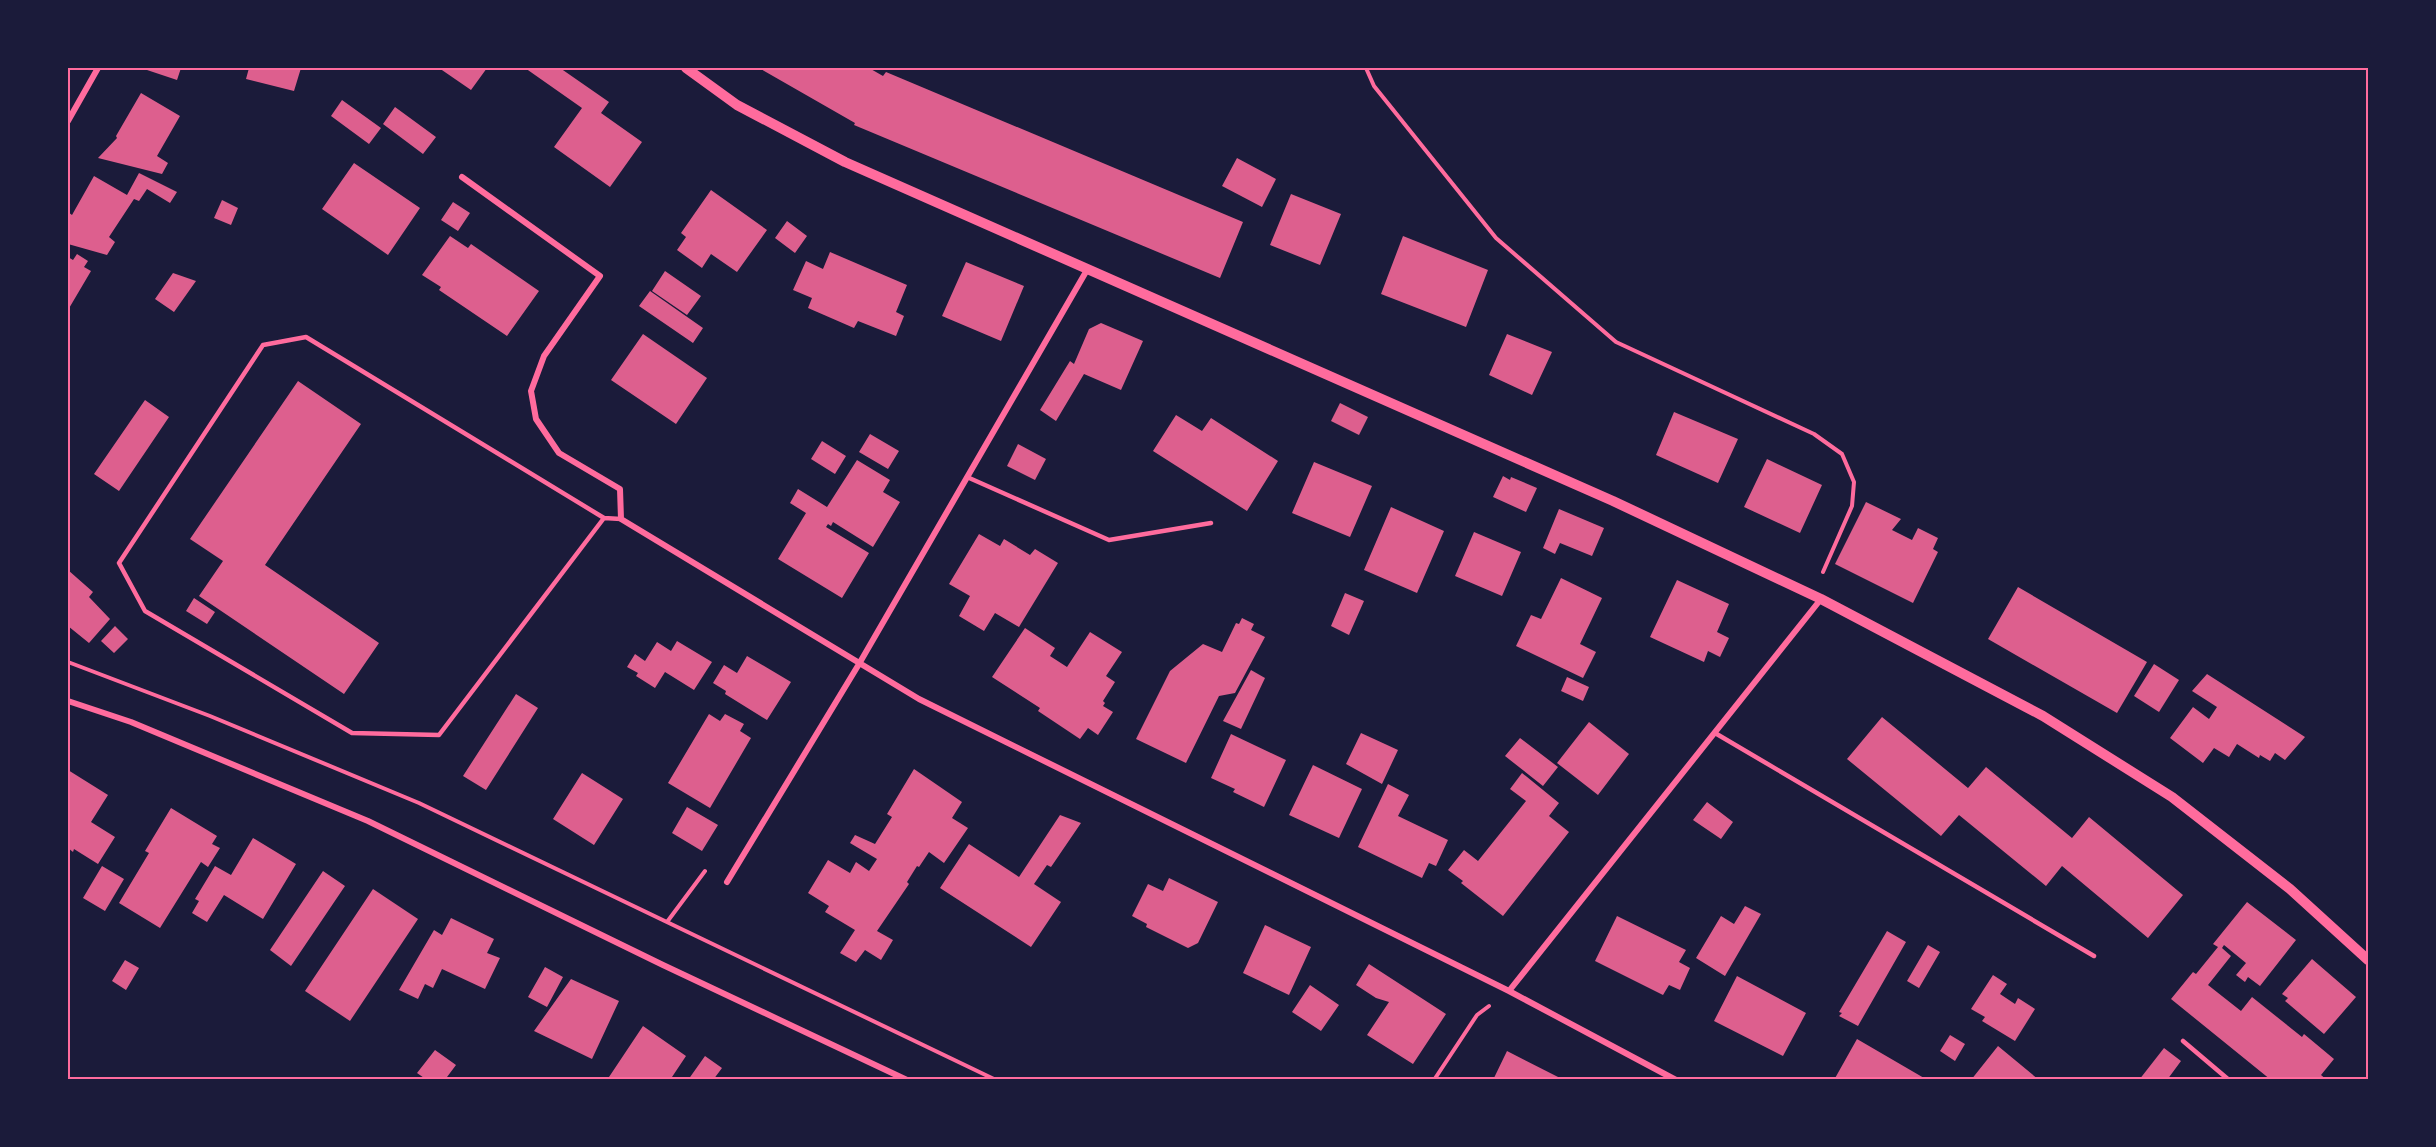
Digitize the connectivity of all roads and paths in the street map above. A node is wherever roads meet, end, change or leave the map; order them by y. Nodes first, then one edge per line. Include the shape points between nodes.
1 (98, 68) edge
2 (686, 68) edge
3 (1366, 68) edge
4 (68, 121) edge
5 (462, 177) dead end
6 (1088, 270) junction
7 (967, 477) junction
8 (604, 518) junction
9 (621, 519) junction
10 (1211, 523) dead end
11 (1821, 599) junction
12 (68, 662) edge
13 (859, 664) junction
14 (68, 701) edge
15 (1715, 733) junction
16 (727, 882) joint
17 (667, 922) junction
18 (2094, 956) dead end
19 (2368, 960) edge
20 (1509, 992) junction
21 (2182, 1041) dead end
22 (907, 1080) edge
23 (996, 1080) edge
24 (1434, 1080) edge
25 (1676, 1080) edge
26 (2229, 1080) edge

1 - 4 street
2 - 6 street via 737,105 845,162
3 - 11 path via 1374,86 1496,238 1616,342 1814,434 1842,454 1854,482 1852,506 1821,576
5 - 9 street via 600,276 544,356 531,391 536,419 559,453 620,489
6 - 7 street
6 - 11 street via 1613,501
7 - 10 lane via 1109,540
7 - 13 street
8 - 8 lane via 439,735 352,733 145,611 119,563 263,345 306,337
8 - 9 lane
9 - 13 street
11 - 15 street
11 - 19 street via 2043,716 2172,797 2290,889
12 - 17 path via 201,712 419,803
13 - 16 street
13 - 20 street via 919,699
14 - 22 street via 131,722 368,821
15 - 18 lane
15 - 20 street
16 - 17 path via 705,871
17 - 23 path
20 - 24 path via 1477,1015
20 - 25 street
21 - 26 lane

